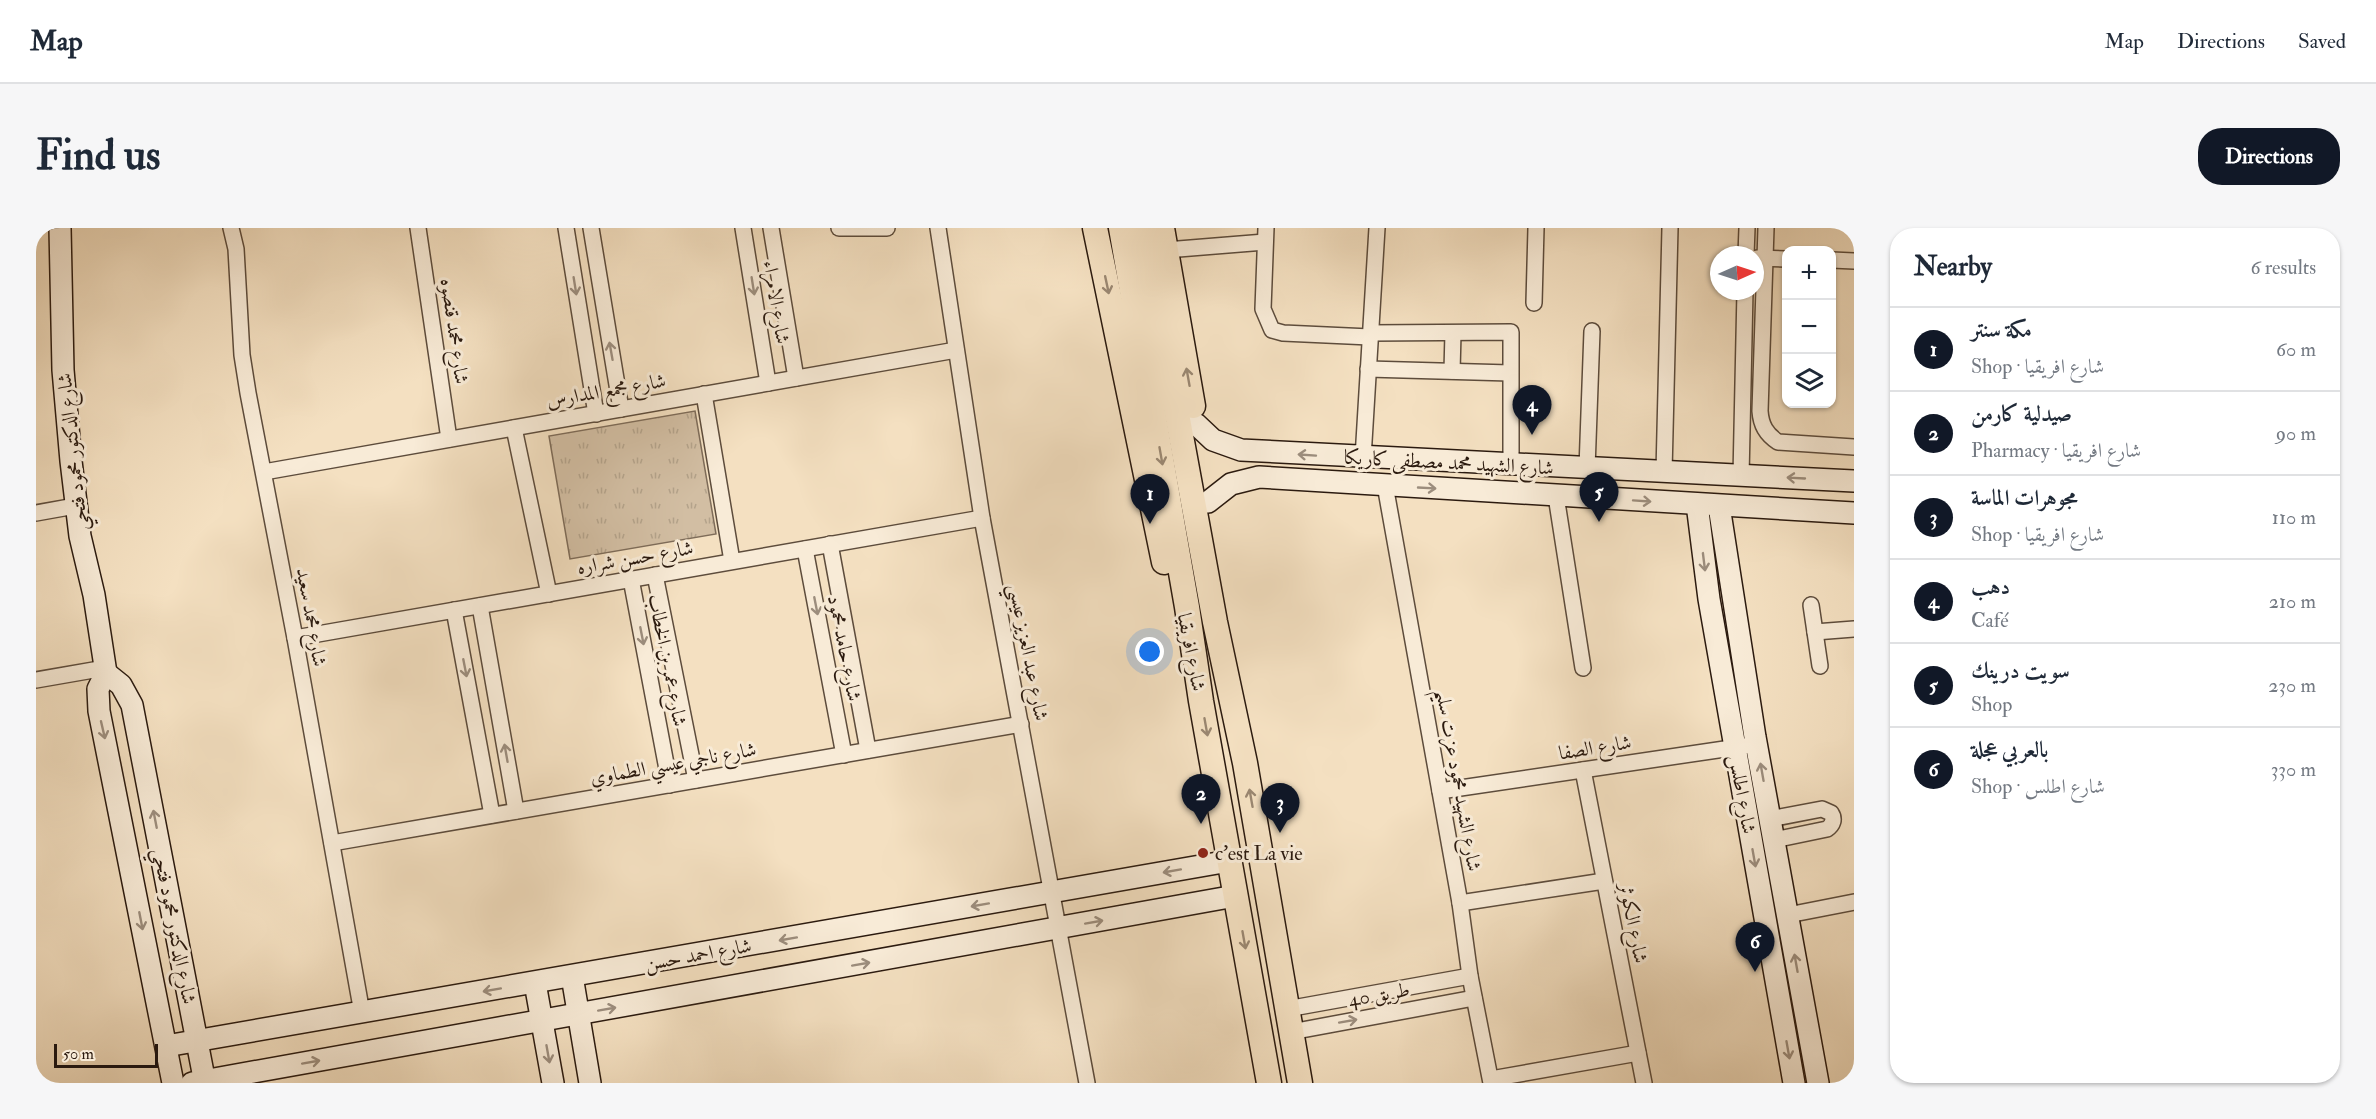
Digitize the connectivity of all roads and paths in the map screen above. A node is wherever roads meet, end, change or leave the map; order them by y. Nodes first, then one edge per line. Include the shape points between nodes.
1 (60, 228) edge
2 (231, 228) edge
3 (418, 228) edge
4 (566, 228) edge
5 (591, 228) edge
6 (743, 228) edge
7 (771, 228) edge
8 (839, 228) edge
9 (887, 228) edge
10 (938, 228) edge
11 (1095, 228) edge
12 (1121, 228) edge
13 (1143, 228) edge
14 (1377, 228) edge
15 (1536, 228) edge
16 (1670, 228) edge
17 (1747, 228) edge
18 (1766, 228) edge
19 (1266, 235) edge
20 (1164, 239) edge
21 (1746, 246) edge
22 (1762, 246) edge
23 (1764, 258) edge
24 (1782, 259) edge
25 (1836, 260) edge
26 (1854, 261) edge
27 (1140, 272) junction
28 (1745, 300) edge
29 (1760, 300) edge
30 (1534, 303) dead end
31 (1592, 331) dead end
32 (1453, 333) junction
33 (1370, 335) junction
34 (956, 350) junction
35 (1368, 369) junction
36 (1452, 371) junction
37 (1510, 373) junction
38 (796, 378) junction
39 (768, 383) junction
40 (704, 394) junction
41 (621, 409) junction
42 (596, 414) junction
43 (1196, 424) junction
44 (514, 428) junction
45 (449, 439) junction
46 (1854, 447) edge
47 (1241, 450) junction
48 (1363, 458) junction
49 (1511, 465) junction
50 (1587, 468) junction
51 (264, 472) junction
52 (1664, 472) junction
53 (1741, 476) junction
54 (1240, 480) junction
55 (1854, 481) edge
56 (1385, 485) junction
57 (1556, 496) junction
58 (1208, 502) junction
59 (1697, 504) junction
60 (75, 506) junction
61 (1719, 506) junction
62 (36, 513) edge
63 (1854, 513) edge
64 (982, 518) junction
65 (830, 544) junction
66 (805, 549) junction
67 (732, 561) junction
68 (655, 575) junction
69 (631, 579) junction
70 (549, 594) junction
71 (1811, 605) dead end
72 (480, 606) junction
73 (1188, 607) junction
74 (454, 610) junction
75 (1215, 620) junction
76 (1854, 629) edge
77 (1815, 632) junction
78 (295, 638) junction
79 (1820, 666) dead end
80 (1583, 668) dead end
81 (105, 670) junction
82 (36, 680) edge
83 (1021, 724) junction
84 (1757, 744) junction
85 (1735, 748) junction
86 (868, 750) junction
87 (844, 755) junction
88 (1584, 770) junction
89 (696, 780) junction
90 (670, 784) junction
91 (1440, 791) junction
92 (516, 811) junction
93 (492, 815) junction
94 (1770, 819) junction
95 (1774, 840) junction
96 (332, 843) junction
97 (1229, 861) junction
98 (1604, 881) junction
99 (1052, 893) junction
100 (1236, 896) junction
101 (1854, 902) edge
102 (1460, 903) junction
103 (1788, 915) junction
104 (1059, 928) junction
105 (572, 976) junction
106 (1470, 976) junction
107 (535, 983) junction
108 (1474, 998) junction
109 (362, 1013) junction
110 (578, 1014) junction
111 (1289, 1020) junction
112 (542, 1021) junction
113 (197, 1041) junction
114 (166, 1046) junction
115 (1638, 1053) junction
116 (1491, 1081) edge
117 (200, 1082) edge
118 (173, 1083) edge
119 (553, 1083) edge
120 (590, 1083) edge
121 (1087, 1083) edge
122 (1269, 1083) edge
123 (1300, 1083) edge
124 (1644, 1083) edge
125 (1794, 1083) edge
126 (1818, 1083) edge

1 - 60 street, شارع الدكتور محمود فتحي via 63,370
2 - 51 street, شارع محمد سعيد via 236,249 242,355
3 - 45 street, شارع محمد قنصوه
4 -> 42 street
41 -> 5 street
6 -> 39 street, شارع الامراء
7 - 38 street, شارع الامراء
8 - 9 street
10 - 34 street, شارع عبد العزيز عيسي
11 -> 73 main road, شارع افريقيا via 1170,590
12 - 27 main road
13 - 27 main road
14 - 33 street
15 - 30 street
16 - 52 street
17 - 21 street
18 - 22 street
19 - 20 street
19 - 33 street via 1263,309 1272,330
43 -> 20 main road, شارع افريقيا
23 - 24 street
25 - 26 street
27 -> 73 main road
27 - 75 main road
28 - 53 street
29 - 46 street via 1763,426 1778,442
31 - 50 street
32 - 33 street
32 - 36 street
32 - 37 street via 1511,332
33 - 35 street
34 - 38 street, شارع مجمع المدارس
34 - 64 street, شارع عبد العزيز عيسي
35 - 36 street
35 - 48 street
36 - 37 street
37 - 49 street
38 - 39 street, شارع مجمع المدارس
39 - 40 street, شارع مجمع المدارس
40 - 41 street, شارع مجمع المدارس
40 - 67 street
41 - 42 street, شارع مجمع المدارس
42 - 44 street, شارع مجمع المدارس
43 - 47 street, شارع الشهيد محمد مصطفى كاريكا via 1212,440
43 - 58 main road, شارع افريقيا
44 - 45 street, شارع مجمع المدارس
44 - 70 street
45 - 51 street, شارع مجمع المدارس
48 -> 47 street, شارع الشهيد محمد مصطفى كاريكا
47 - 54 street via 1237,462
48 - 49 street, شارع الشهيد محمد مصطفى كاريكا
49 - 50 street, شارع الشهيد محمد مصطفى كاريكا
50 - 52 street, شارع الشهيد محمد مصطفى كاريكا
51 - 78 street, شارع محمد سعيد
52 - 53 street, شارع الشهيد محمد مصطفى كاريكا
55 -> 53 street, شارع الشهيد محمد مصطفى كاريكا
54 - 56 street, شارع الشهيد محمد مصطفى كاريكا via 1259,477
54 - 58 street, شارع الشهيد محمد مصطفى كاريكا via 1223,488
56 -> 57 street, شارع الشهيد محمد مصطفى كاريكا
56 - 91 street, شارع الشهيد محمود عزت سليم
57 -> 59 street, شارع الشهيد محمد مصطفى كاريكا
57 - 80 street
58 - 75 main road, شارع افريقيا via 1224,584 1223,602
59 - 61 street, شارع الشهيد محمد مصطفى كاريكا
59 -> 85 street, شارع اطلس
60 - 62 street
60 - 81 street, شارع الدكتور محمود فتحي
61 - 63 street, شارع الشهيد محمد مصطفى كاريكا
61 - 84 street, شارع اطلس
64 - 65 street, شارع حسن شراره
64 - 83 street, شارع عبد العزيز عيسي
65 - 66 street, شارع حسن شراره
65 - 86 street, شارع حامد محمود
66 - 67 street, شارع حسن شراره
66 -> 87 street, شارع حامد محمود
67 - 68 street, شارع حسن شراره
68 - 69 street, شارع حسن شراره
68 - 89 street, شارع عمر بن الخطاب
69 - 70 street, شارع حسن شراره
69 -> 90 street, شارع عمر بن الخطاب
70 - 72 street, شارع حسن شراره
71 - 77 street
72 - 74 street, شارع حسن شراره
92 -> 72 street
73 -> 97 main road, شارع افريقيا
74 - 78 street, شارع حسن شراره
74 -> 93 street
111 -> 75 main road, شارع افريقيا via 1245,763
76 - 77 street
77 - 79 street
78 - 96 street, شارع محمد سعيد
81 - 82 street
113 -> 81 street, شارع الدكتور محمود فتحي via 132,705 122,685
81 -> 114 street, شارع الدكتور محمود فتحي via 98,689 99,711
83 - 86 street, شارع ناجي عيسي الطماوي
83 - 99 street, شارع عبد العزيز عيسي
84 - 85 street, شارع الصفا
94 -> 84 street, شارع اطلس
85 - 88 street, شارع الصفا
85 -> 125 street, شارع اطلس
86 - 87 street, شارع ناجي عيسي الطماوي
87 - 89 street, شارع ناجي عيسي الطماوي
88 - 91 street, شارع الصفا
88 - 98 street, شارع الكوثر
89 - 90 street, شارع ناجي عيسي الطماوي
90 - 92 street, شارع ناجي عيسي الطماوي
91 - 102 street, شارع الشهيد محمود عزت سليم
92 - 93 street, شارع ناجي عيسي الطماوي
93 - 96 street, شارع ناجي عيسي الطماوي
94 - 95 street, شارع اطلس
94 - 95 street via 1822,809 1831,813 1833,819 1827,829
95 - 103 street, شارع اطلس
96 - 109 street, شارع محمد سعيد
97 -> 99 street, شارع احمد حسن
97 - 100 main road, شارع افريقيا
98 - 102 street
98 - 115 street, شارع الكوثر
99 - 104 street, شارع عبد العزيز عيسي
99 -> 105 street, شارع احمد حسن
104 -> 100 street, شارع احمد حسن
100 -> 122 main road, شارع افريقيا
101 - 103 street
102 - 106 street, شارع الشهيد محمود عزت سليم
126 -> 103 street, شارع اطلس
110 -> 104 street, شارع احمد حسن
104 - 121 street, شارع عبد العزيز عيسي
105 - 107 street, شارع احمد حسن
105 - 110 street
106 - 108 street, شارع الشهيد محمود عزت سليم
106 - 111 street, طريق 40
107 -> 109 street, شارع احمد حسن
107 - 112 street
111 -> 108 street, طريق 40
108 - 116 street, شارع الشهيد محمود عزت سليم
109 - 113 street, شارع احمد حسن
110 - 112 street, شارع احمد حسن
110 - 120 street
111 - 123 main road, شارع افريقيا
117 -> 112 street, شارع احمد حسن
112 -> 119 street
113 - 114 street, شارع احمد حسن
113 - 117 street, شارع الدكتور محمود فتحي
114 - 118 street, شارع الدكتور محمود فتحي
115 - 116 street
115 - 124 street, شارع الكوثر

